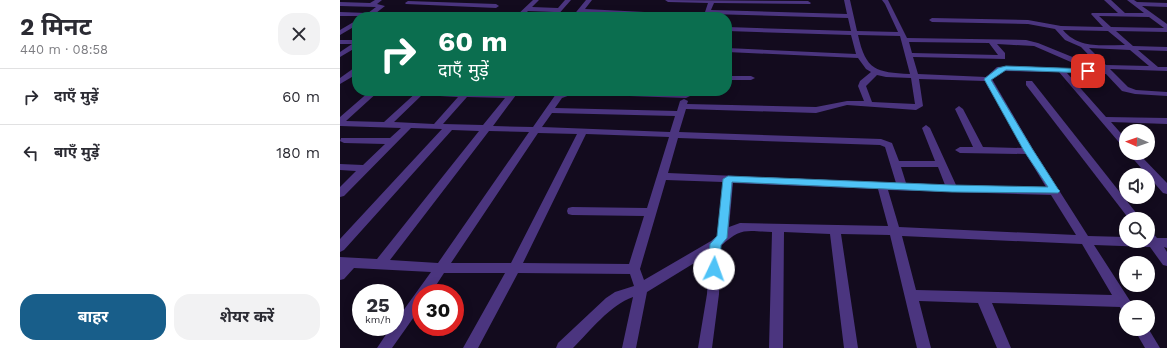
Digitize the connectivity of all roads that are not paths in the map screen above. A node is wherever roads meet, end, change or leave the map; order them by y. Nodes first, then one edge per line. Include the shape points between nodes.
1 (378, 0) edge
2 (411, 0) edge
3 (474, 0) edge
4 (502, 0) edge
5 (536, 0) edge
6 (568, 0) edge
7 (589, 0) edge
8 (668, 0) edge
9 (711, 0) edge
10 (847, 0) edge
11 (885, 0) edge
12 (1107, 0) edge
13 (341, 2) edge
14 (445, 2) edge
15 (1133, 2) edge
16 (808, 3) dead end
17 (469, 4) junction
18 (1167, 4) edge
19 (371, 5) junction
20 (496, 6) junction
21 (527, 9) junction
22 (559, 10) joint
23 (580, 11) joint
24 (372, 12) edge
25 (488, 12) edge
26 (524, 12) edge
27 (601, 12) edge
28 (708, 12) edge
29 (732, 13) edge
30 (340, 14) edge
31 (352, 14) edge
32 (1123, 14) junction
33 (1150, 15) junction
34 (851, 16) junction
35 (932, 20) dead end
36 (352, 25) edge
37 (340, 27) edge
38 (349, 27) junction
39 (1167, 27) edge
40 (1061, 28) junction
41 (732, 29) edge
42 (1109, 29) junction
43 (1167, 30) edge
44 (855, 32) junction
45 (340, 33) edge
46 (903, 37) junction
47 (991, 41) junction
48 (340, 42) edge
49 (352, 43) edge
50 (1083, 46) junction
51 (352, 47) edge
52 (1130, 48) junction
53 (1167, 49) edge
54 (732, 50) edge
55 (340, 55) edge
56 (910, 55) junction
57 (860, 56) junction
58 (1156, 69) junction
59 (1167, 69) edge
60 (1061, 70) junction
61 (1105, 71) junction
62 (875, 73) junction
63 (352, 74) edge
64 (915, 77) junction
65 (732, 78) edge
66 (751, 78) dead end
67 (988, 79) junction
68 (340, 82) edge
69 (1029, 83) dead end
70 (1167, 94) edge
71 (369, 96) edge
72 (416, 96) edge
73 (464, 96) edge
74 (512, 96) edge
75 (559, 96) edge
76 (617, 96) edge
77 (684, 102) edge
78 (869, 104) junction
79 (959, 109) dead end
80 (549, 110) junction
81 (1102, 119) junction
82 (1167, 121) edge
83 (340, 122) edge
84 (386, 125) junction
85 (408, 126) junction
86 (436, 127) junction
87 (449, 127) junction
88 (926, 128) dead end
89 (487, 129) junction
90 (535, 130) junction
91 (583, 132) junction
92 (674, 135) junction
93 (1119, 137) edge
94 (344, 140) dead end
95 (392, 141) junction
96 (960, 150) dead end
97 (980, 151) junction
98 (1029, 151) junction
99 (1140, 160) edge
100 (895, 164) junction
101 (942, 164) junction
102 (340, 167) edge
103 (365, 168) junction
104 (662, 176) junction
105 (728, 179) junction
106 (882, 186) junction
107 (902, 186) junction
108 (952, 189) junction
109 (1167, 190) edge
110 (1055, 191) junction
111 (340, 193) edge
112 (572, 211) dead end
113 (651, 212) junction
114 (1130, 212) edge
115 (778, 228) junction
116 (835, 230) junction
117 (895, 232) junction
118 (1119, 239) edge
119 (1085, 240) junction
120 (1155, 240) edge
121 (719, 241) junction
122 (1167, 243) edge
123 (1155, 244) edge
124 (340, 247) edge
125 (1167, 261) edge
126 (345, 262) edge
127 (381, 263) junction
128 (442, 268) junction
129 (514, 269) junction
130 (634, 269) junction
131 (340, 275) edge
132 (430, 284) edge
133 (641, 289) junction
134 (911, 295) junction
135 (984, 298) junction
136 (1122, 300) edge
137 (1119, 304) edge
138 (412, 309) edge
139 (1145, 336) edge
140 (384, 348) edge
141 (470, 348) edge
142 (563, 348) edge
143 (629, 348) edge
144 (705, 348) edge
145 (776, 348) edge
146 (851, 348) edge
147 (924, 348) edge
148 (1004, 348) edge
149 (1153, 348) edge

1 - 19 street
2 - 14 street via 408,3
3 - 17 street
4 - 20 street
5 - 21 street
6 - 22 street
7 - 23 street
8 - 9 street
9 - 16 street
9 - 28 street
10 - 34 street
11 - 46 street
12 - 32 street
13 - 19 street
14 - 17 street
15 - 18 street
15 - 33 street
17 - 20 street
19 - 24 street via 382,5
20 - 25 street
21 - 22 street
21 - 26 street
23 - 27 street
29 - 34 street
30 - 31 street
32 - 33 street
32 - 42 street via 1094,14
33 - 39 street
34 - 44 street
35 - 40 street via 1028,22
36 - 38 street
37 - 38 street
38 - 45 street
40 - 42 street
40 - 50 street via 1058,29 1067,39
41 - 44 street
42 - 43 street
42 - 52 street
44 - 46 street
44 - 57 street
46 - 47 street
46 - 56 street
47 - 56 street via 1002,57
47 - 61 street via 1031,42
48 - 49 street
50 - 52 street
50 - 61 street
51 - 55 street
52 - 53 street
52 - 58 street
54 - 57 street
56 - 64 street
57 - 62 street via 862,62
58 - 59 street
58 - 61 street
60 - 61 street
60 - 67 street via 1006,68 1000,69
60 - 81 street
61 - 70 street via 1129,91
62 - 64 street
62 - 78 street via 862,86
63 - 68 street
64 - 67 street
64 - 78 street via 918,106
65 - 66 street
67 - 98 street
69 - 114 street
71 - 83 street
72 - 84 street
73 - 86 street
74 - 89 street
75 - 80 street
76 - 77 street
77 - 78 street via 816,110 840,104
77 - 80 street
77 - 92 street
79 - 97 street
80 - 90 street
81 - 82 street
81 - 93 street
83 - 84 street
84 - 85 street
85 - 86 street
85 - 95 street
86 - 87 street
87 - 89 street
87 - 124 street
88 - 101 street
89 - 90 street
89 - 127 street
90 - 91 street
90 - 128 street
91 - 92 street
91 - 129 street
92 - 100 street via 885,143 890,148
92 - 104 street
94 - 95 street
95 - 103 street
96 - 97 street
97 - 98 street
98 - 110 street
99 - 109 street
100 - 101 street
100 - 107 street
101 - 108 street
102 - 103 street
103 - 111 street
104 - 105 street
104 - 113 street
105 - 106 street
105 - 121 street
106 - 107 street
106 - 117 street
107 - 108 street
108 - 110 street
110 - 119 street
112 - 113 street
113 - 130 street
115 - 116 street
115 - 121 street via 740,227 728,232
115 - 145 street
116 - 117 street
116 - 146 street
117 - 119 street
117 - 134 street
118 - 119 street
119 - 136 street
120 - 122 street
121 - 133 street
121 - 144 street
123 - 125 street
126 - 127 street
126 - 131 street
127 - 128 street
128 - 129 street
128 - 132 street
129 - 130 street
129 - 141 street
130 - 133 street
133 - 142 street via 611,302
133 - 143 street
134 - 135 street
134 - 147 street
135 - 137 street
135 - 148 street
138 - 140 street
139 - 149 street

